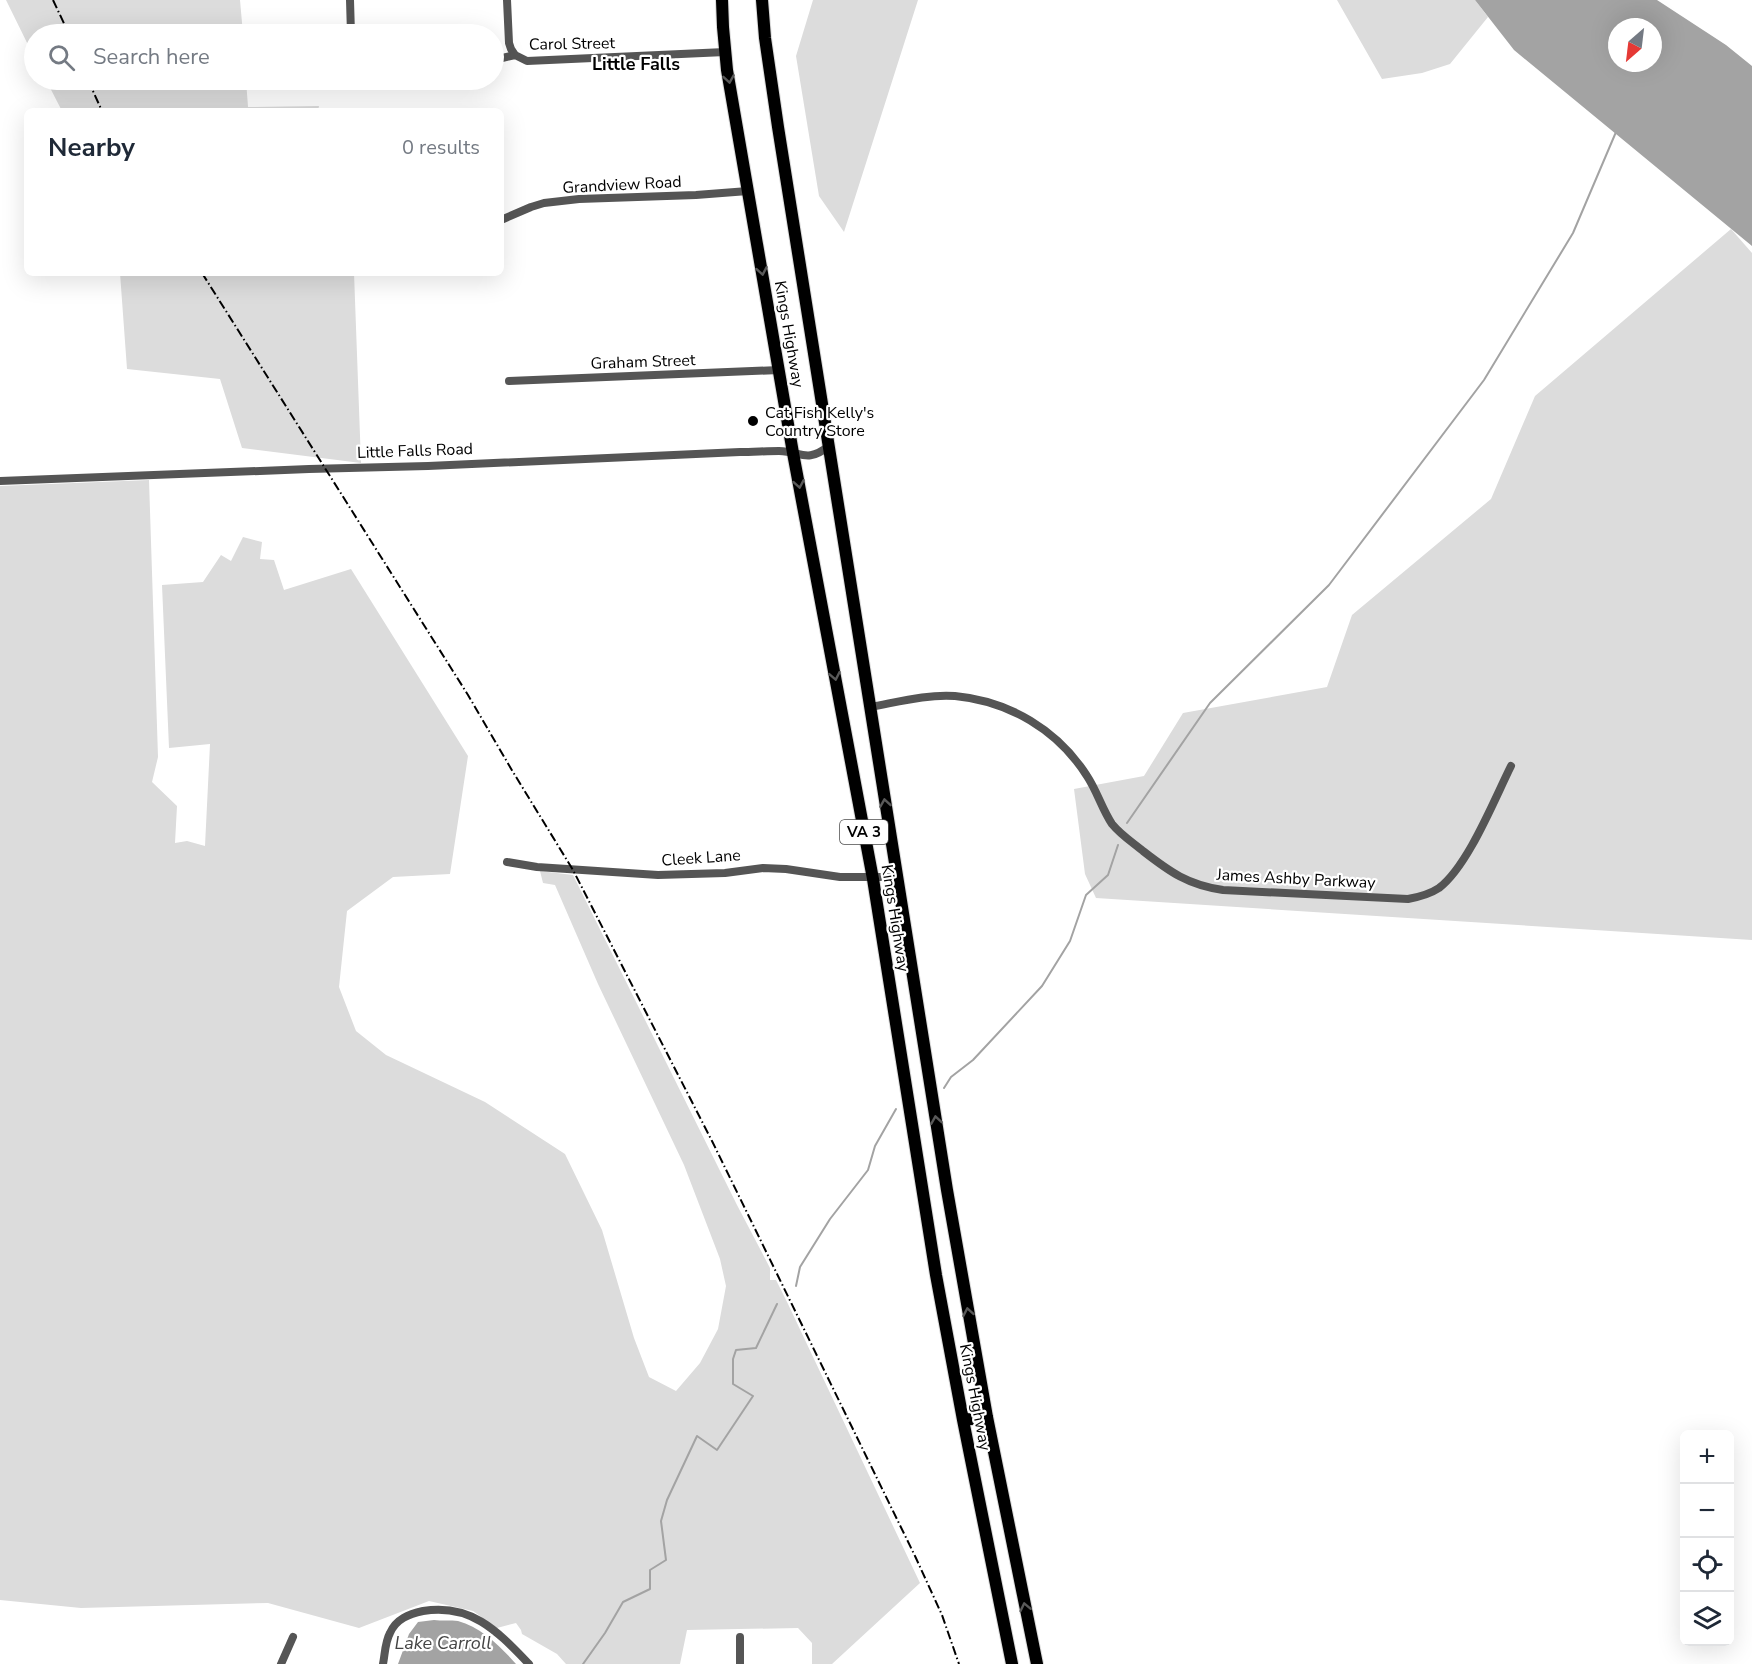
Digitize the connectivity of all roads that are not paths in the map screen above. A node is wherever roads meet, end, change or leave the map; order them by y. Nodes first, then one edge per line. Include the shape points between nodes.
1 (350, 0) edge
2 (507, 0) edge
3 (722, 0) edge
4 (762, 0) edge
5 (351, 24) edge
6 (725, 52) junction
7 (515, 55) junction
8 (504, 58) edge
9 (748, 191) junction
10 (504, 219) edge
11 (779, 370) junction
12 (508, 381) dead end
13 (829, 446) junction
14 (794, 453) junction
15 (0, 481) edge
16 (870, 707) junction
17 (1511, 766) dead end
18 (507, 862) dead end
19 (897, 878) junction
20 (873, 879) junction
21 (987, 1417) junction
22 (963, 1420) junction
23 (293, 1637) dead end
24 (740, 1637) dead end
25 (281, 1664) edge
26 (383, 1664) edge
27 (529, 1664) edge
28 (740, 1664) edge
29 (1012, 1664) edge
30 (1037, 1664) edge

1 - 5 street
2 - 7 street via 509,43
3 - 6 highway, Kings Highway / VA 3
4 - 13 highway, Kings Highway / VA 3 via 775,107
6 - 7 street, Carol Street via 527,61
6 -> 9 highway, Kings Highway / VA 3
7 - 8 street, Carol Street
9 - 10 street, Grandview Road via 579,199 544,203
9 -> 11 highway, Kings Highway / VA 3
11 - 12 street, Graham Street
11 - 14 highway, Kings Highway / VA 3
13 - 14 street, Little Falls Road via 815,455
13 - 16 highway, Kings Highway / VA 3
14 - 15 street, Little Falls Road
14 -> 20 highway, Kings Highway / VA 3
16 - 17 street, James Ashby Parkway via 954,696 989,702 1023,716 1069,752 1089,778 1108,818 1122,834 1174,874 1197,885 1223,890 1408,899 1428,894 1445,883 1469,850
19 -> 16 highway, Kings Highway / VA 3
18 - 20 street, Cleek Lane via 658,875 763,868
19 - 20 street, Cleek Lane
21 -> 19 highway, Kings Highway / VA 3
20 - 22 highway, Kings Highway / VA 3
21 - 22 highway
30 -> 21 highway, Kings Highway / VA 3
22 - 29 highway, Kings Highway / VA 3
23 - 25 street
24 - 28 street
26 - 27 street via 389,1633 400,1620 415,1613 443,1610 469,1615 493,1628

